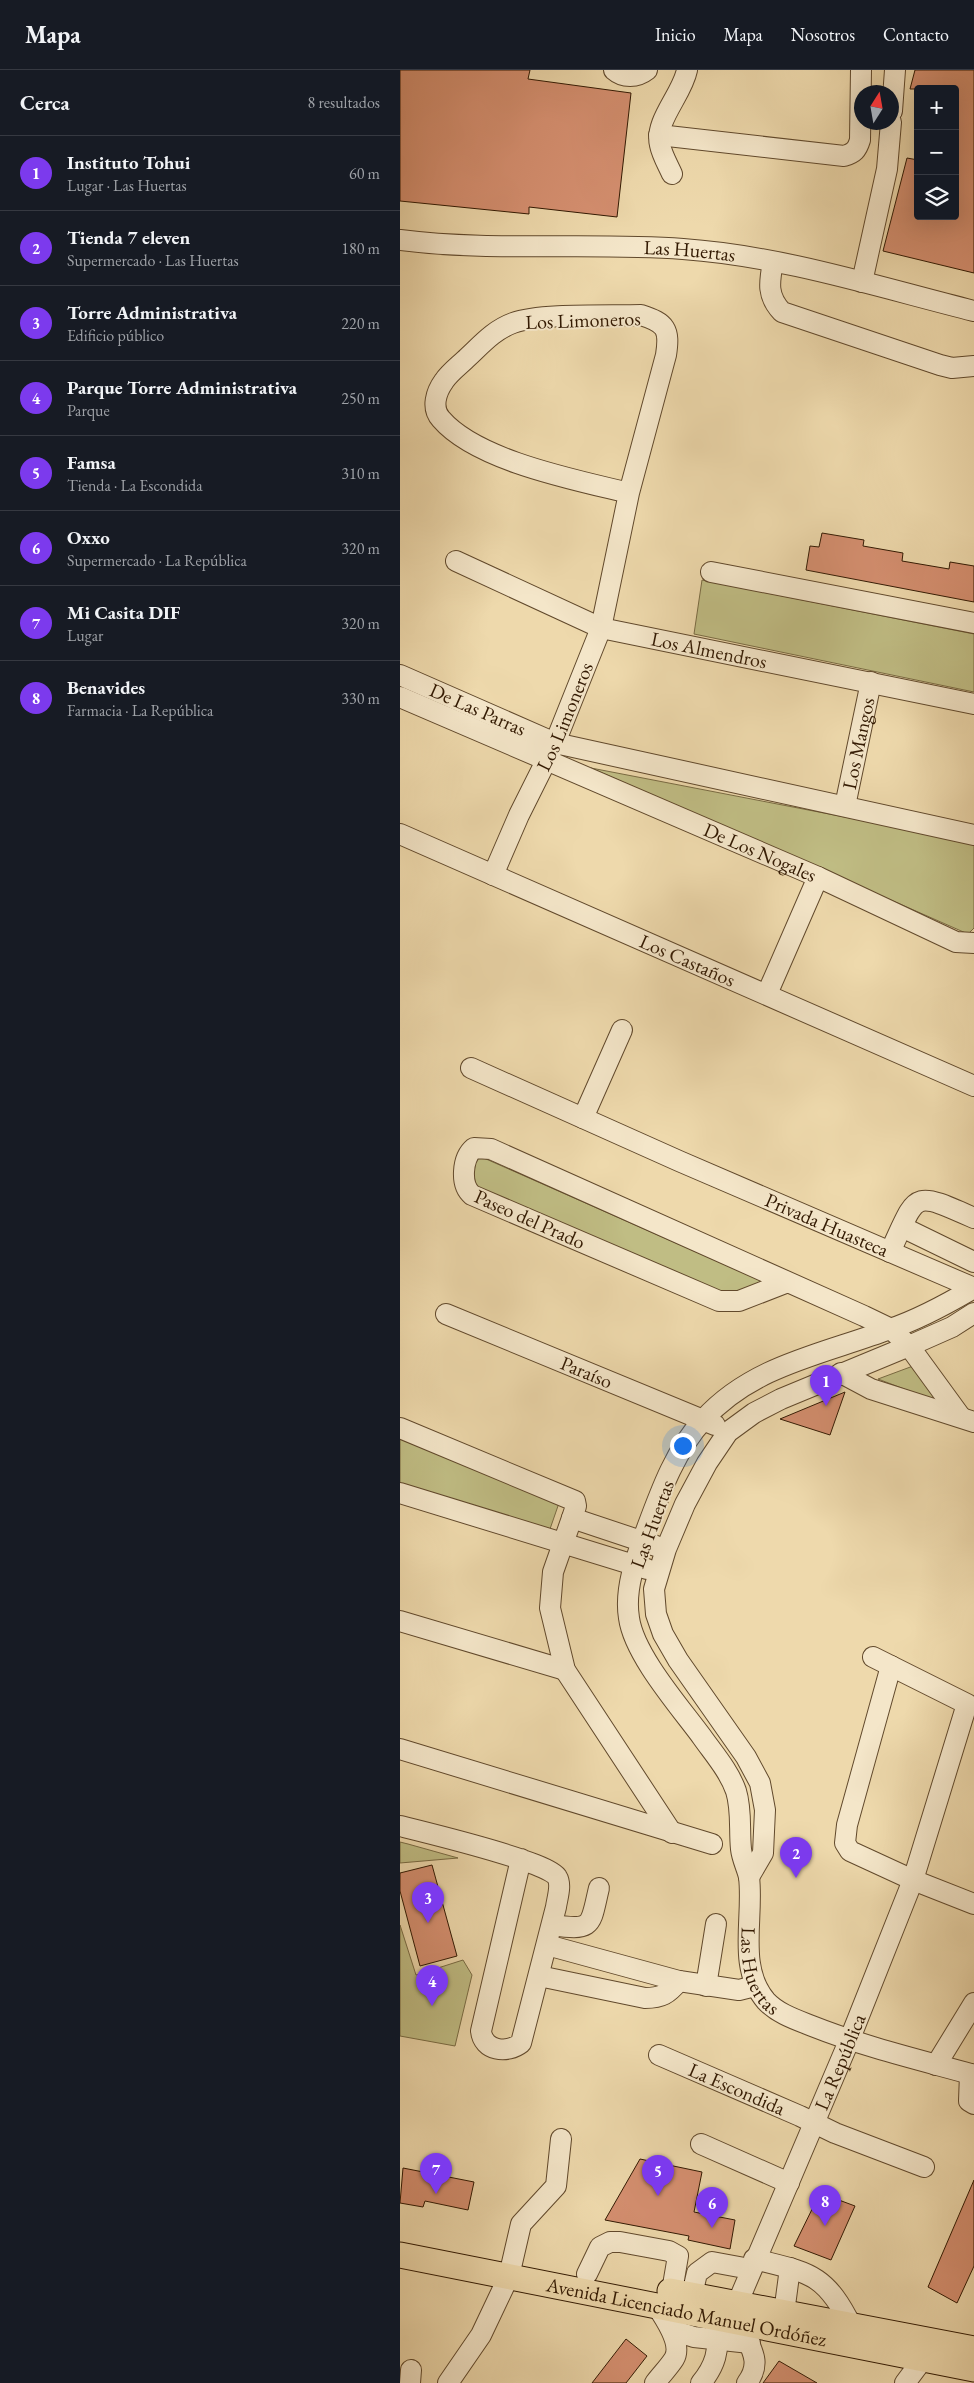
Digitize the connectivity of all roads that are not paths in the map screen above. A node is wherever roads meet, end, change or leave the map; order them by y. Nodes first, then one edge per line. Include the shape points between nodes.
1 (614, 70) edge
2 (647, 70) edge
3 (687, 70) edge
4 (860, 70) edge
5 (895, 70) edge
6 (894, 85) edge
7 (890, 130) edge
8 (659, 135) junction
9 (672, 174) dead end
10 (400, 240) edge
11 (773, 262) junction
12 (862, 282) junction
13 (974, 310) edge
14 (974, 366) edge
15 (629, 493) junction
16 (456, 561) dead end
17 (711, 572) dead end
18 (974, 623) edge
19 (601, 628) junction
20 (400, 675) edge
21 (871, 682) junction
22 (400, 697) edge
23 (974, 704) edge
24 (551, 752) junction
25 (845, 806) junction
26 (400, 834) edge
27 (974, 835) edge
28 (493, 874) junction
29 (818, 877) junction
30 (973, 943) edge
31 (767, 994) junction
32 (622, 1030) dead end
33 (471, 1068) dead end
34 (974, 1086) edge
35 (583, 1118) junction
36 (974, 1218) edge
37 (902, 1227) junction
38 (890, 1252) junction
39 (974, 1262) edge
40 (788, 1282) junction
41 (974, 1288) edge
42 (974, 1313) edge
43 (446, 1314) dead end
44 (891, 1329) junction
45 (909, 1346) junction
46 (841, 1373) junction
47 (969, 1419) edge
48 (703, 1420) junction
49 (400, 1428) edge
50 (728, 1432) junction
51 (400, 1493) edge
52 (572, 1518) junction
53 (643, 1541) junction
54 (563, 1545) junction
55 (666, 1550) junction
56 (635, 1565) junction
57 (659, 1572) junction
58 (400, 1621) edge
59 (873, 1656) dead end
60 (891, 1666) junction
61 (565, 1670) junction
62 (971, 1705) edge
63 (400, 1750) edge
64 (400, 1826) edge
65 (672, 1833) junction
66 (712, 1844) dead end
67 (520, 1859) junction
68 (749, 1877) junction
69 (913, 1880) junction
70 (599, 1888) dead end
71 (974, 1904) edge
72 (552, 1924) junction
73 (716, 1924) dead end
74 (547, 1946) junction
75 (539, 1976) junction
76 (679, 1981) junction
77 (706, 1986) junction
78 (755, 1986) junction
79 (974, 2003) edge
80 (849, 2041) junction
81 (659, 2055) dead end
82 (936, 2065) junction
83 (972, 2075) edge
84 (974, 2104) edge
85 (815, 2123) junction
86 (561, 2139) dead end
87 (700, 2144) dead end
88 (924, 2167) dead end
89 (789, 2183) junction
90 (400, 2238) edge
91 (400, 2255) edge
92 (752, 2264) junction
93 (510, 2268) junction
94 (790, 2268) junction
95 (587, 2274) junction
96 (673, 2297) junction
97 (784, 2313) junction
98 (731, 2324) junction
99 (852, 2327) junction
100 (672, 2330) junction
101 (974, 2350) edge
102 (923, 2358) junction
103 (974, 2369) edge
104 (448, 2383) edge
105 (654, 2383) edge
106 (702, 2383) edge
107 (747, 2383) edge
108 (905, 2383) edge

1 - 2 street via 632,76
3 - 8 street via 672,107 663,119
4 - 8 street via 860,140 858,148 844,156
5 - 6 street
7 - 12 street via 887,169
8 - 9 street via 661,150
10 - 11 street, Las Huertas via 431,244 683,249 744,255
11 - 12 street, Las Huertas
11 - 14 street via 770,288 773,302 782,312 946,367
12 - 13 street, Las Huertas
15 - 15 street, Los Limoneros via 666,355 668,340 664,326 655,320 641,315 536,318 514,323 493,333 446,378 437,391 435,404 440,418 464,438 509,460 554,475
15 - 19 street, Los Limoneros
16 - 19 street, Los Almendros
17 - 18 street
19 - 21 street, Los Almendros
19 - 24 street, Los Limoneros
20 - 24 street, De Las Parras
21 - 23 street, Los Almendros
21 - 25 street, Los Mangos
22 - 24 street, De Las Parras
24 - 25 street
24 - 28 street, Los Limoneros via 518,815
24 - 29 street, De Los Nogales
25 - 27 street
26 - 28 street, Los Castaños
28 - 31 street, Los Castaños
29 - 30 street, De Los Nogales via 956,942
29 - 31 street
31 - 34 street, Los Castaños
32 - 35 street
33 - 35 street, Privada Huasteca
35 - 38 street, Privada Huasteca
36 - 37 street via 927,1199 918,1200
37 - 38 street
37 - 39 street
38 - 41 street, Privada Huasteca
40 - 40 street, Paseo del Prado via 491,1150 474,1148 466,1159 465,1184 472,1195 719,1301 739,1301
40 - 44 street, Paseo del Prado
41 - 44 street, Las Huertas via 939,1309
42 - 45 street, Las Huertas via 952,1327
43 - 48 street, Paraíso
44 - 45 street, Paseo del Prado
44 - 48 street, Las Huertas via 767,1372 736,1389
45 - 46 street, Las Huertas
45 - 47 street, Paseo del Prado
46 - 47 street via 871,1389
46 - 50 street, Las Huertas via 754,1413
48 - 50 street, Paraíso
48 - 53 street, Las Huertas via 682,1448 657,1500
49 - 52 street via 571,1498 576,1506
50 - 55 street, Las Huertas via 707,1463
51 - 54 street
52 - 53 street
52 - 54 street
53 - 55 street
53 - 56 street, Las Huertas
54 - 56 street
54 - 61 street via 553,1572 550,1608
55 - 57 street, Las Huertas
56 - 57 street
56 - 68 street, Las Huertas via 629,1591 629,1619 638,1645 656,1675 727,1771 736,1792 741,1851
57 - 68 street, Las Huertas via 654,1589 656,1614 663,1634 746,1757 760,1784 765,1810 762,1853
58 - 61 street
59 - 60 street
60 - 62 street
60 - 69 street via 847,1825 845,1843 850,1851
61 - 65 street
62 - 69 street, La República
63 - 65 street
64 - 67 street
65 - 66 street
67 - 72 street via 553,1871 557,1876 559,1888
67 - 75 street via 481,2031 487,2045 506,2050 522,2043
68 - 78 street, Las Huertas via 750,1961
69 - 71 street
69 - 80 street, La República
70 - 72 street via 592,1920 587,1925 576,1928
72 - 74 street
73 - 77 street
74 - 75 street
74 - 76 street
75 - 76 street via 645,1998 667,1995
76 - 77 street
77 - 78 street via 739,1990
78 - 80 street, Las Huertas via 769,2004 785,2015
79 - 82 street
80 - 82 street, Las Huertas
80 - 85 street, La República
81 - 85 street, La Escondida
82 - 83 street, Las Huertas
83 - 84 street via 968,2096
85 - 88 street, La Escondida
85 - 89 street, La República
86 - 93 street via 556,2186 521,2224
87 - 89 street
89 - 92 street, La República
90 - 93 main road, Avenida Licenciado Manuel Ordóñez
91 - 93 main road, Avenida Licenciado Manuel Ordóñez
92 - 94 street
92 - 96 street via 712,2262
92 - 98 street, La República
93 - 95 main road, Avenida Licenciado Manuel Ordóñez
93 - 96 main road, Avenida Licenciado Manuel Ordóñez
93 - 104 street via 481,2335
94 - 97 street
94 - 99 street via 815,2277 831,2290
95 - 96 main road, Avenida Licenciado Manuel Ordóñez
95 - 96 street via 600,2247 610,2242 670,2251 678,2256
96 - 98 main road, Avenida Licenciado Manuel Ordóñez
96 - 98 main road, Avenida Licenciado Manuel Ordóñez
96 - 100 street
97 - 98 main road, Avenida Licenciado Manuel Ordóñez
97 - 99 main road, Avenida Licenciado Manuel Ordóñez
98 - 100 street via 681,2335
98 - 102 main road, Avenida Licenciado Manuel Ordóñez
98 - 106 street, La República
98 - 107 street via 756,2360
99 - 101 main road, Avenida Licenciado Manuel Ordóñez
100 - 105 street via 676,2355
102 - 103 main road, Avenida Licenciado Manuel Ordóñez
102 - 108 street

